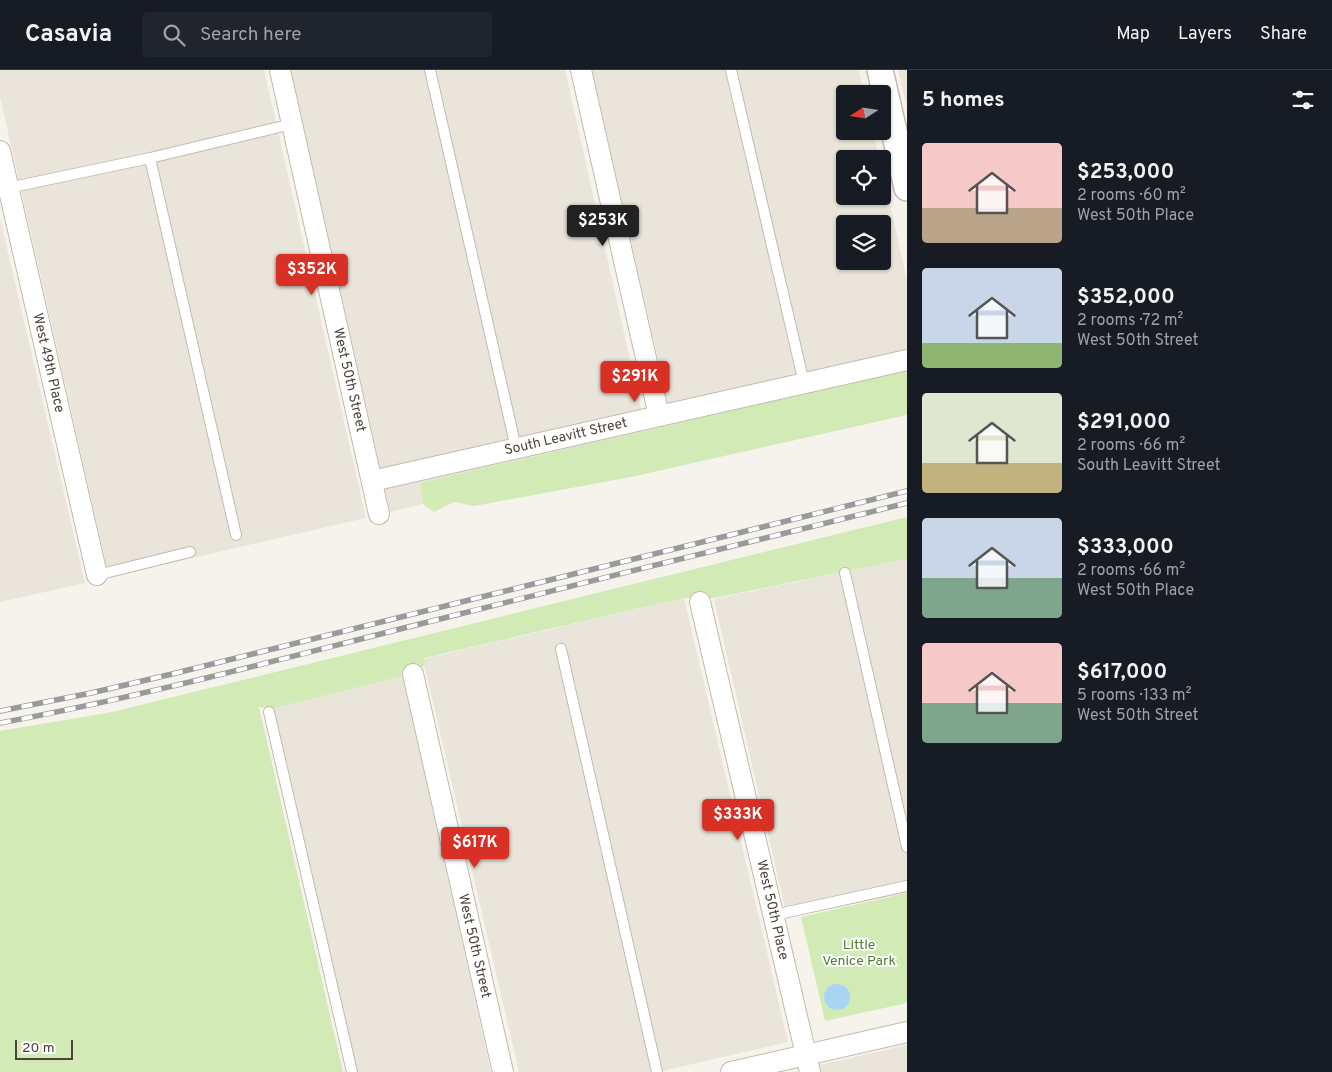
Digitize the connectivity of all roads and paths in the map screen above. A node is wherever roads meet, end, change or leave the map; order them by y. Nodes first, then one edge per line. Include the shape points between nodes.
1 (280, 70) edge
2 (430, 70) edge
3 (581, 70) edge
4 (731, 70) edge
5 (880, 70) edge
6 (292, 124) junction
7 (0, 151) edge
8 (150, 158) junction
9 (8, 188) junction
10 (907, 188) edge
11 (907, 360) edge
12 (804, 384) junction
13 (659, 416) junction
14 (516, 448) junction
15 (372, 481) junction
16 (379, 514) dead end
17 (236, 535) dead end
18 (190, 552) dead end
19 (845, 573) dead end
20 (97, 575) joint
21 (700, 602) dead end
22 (561, 649) dead end
23 (413, 674) dead end
24 (269, 712) dead end
25 (907, 847) edge
26 (907, 886) edge
27 (774, 916) junction
28 (907, 1032) edge
29 (808, 1064) edge
30 (352, 1072) edge
31 (503, 1072) edge
32 (657, 1072) edge
33 (731, 1072) edge

1 - 6 street, West 50th Street
2 - 14 lane
3 - 13 street
4 - 12 lane
5 - 10 street
6 - 8 lane
6 - 15 street, West 50th Street
7 - 9 street, West 49th Place
8 - 9 lane
8 - 17 lane
9 - 20 street, West 49th Place
11 - 12 street, South Leavitt Street
12 - 13 street, South Leavitt Street
13 - 14 street, South Leavitt Street
14 - 15 street, South Leavitt Street
15 - 16 street, West 50th Street
18 - 20 lane
19 - 25 lane
21 - 27 street, West 50th Place
22 - 32 lane
23 - 31 street, West 50th Street
24 - 30 lane
26 - 27 lane
27 - 29 street, West 50th Place
28 - 29 street
29 - 33 street

